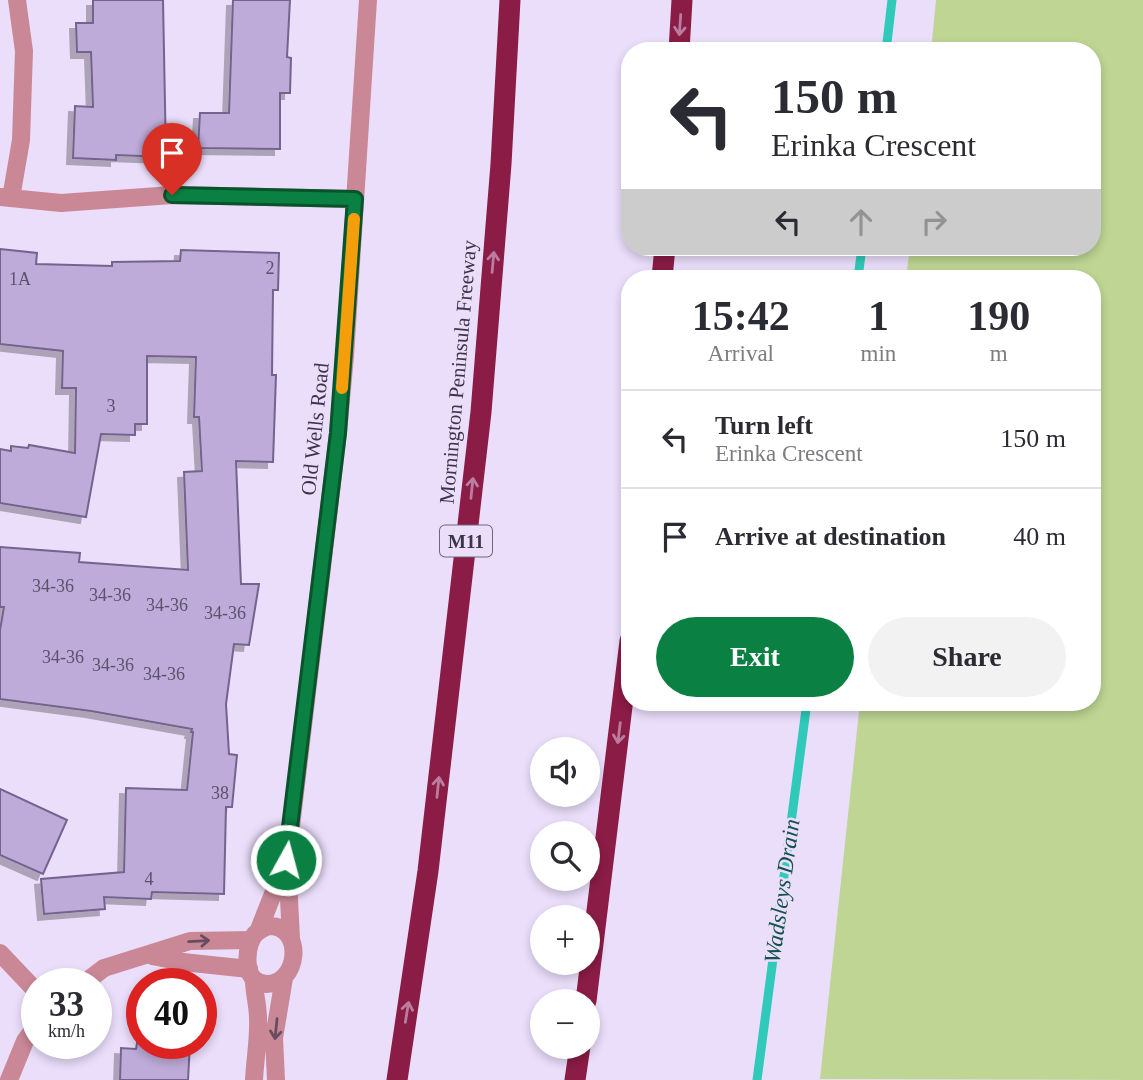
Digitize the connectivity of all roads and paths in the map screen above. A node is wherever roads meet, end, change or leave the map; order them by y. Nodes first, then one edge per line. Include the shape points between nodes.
1 (17, 0) edge
2 (368, 0) edge
3 (510, 0) edge
4 (682, 0) edge
5 (679, 42) edge
6 (6, 198) edge
7 (355, 199) junction
8 (621, 711) edge
9 (286, 860) junction
10 (255, 936) junction
11 (291, 938) junction
12 (0, 953) edge
13 (148, 955) junction
14 (104, 968) edge
15 (251, 974) junction
16 (21, 975) edge
17 (284, 978) junction
18 (587, 989) edge
19 (21, 1051) edge
20 (578, 1059) edge
21 (9, 1080) edge
22 (254, 1080) edge
23 (276, 1080) edge
24 (397, 1080) edge
25 (575, 1080) edge

1 - 6 street via 24,51 21,140
2 - 7 street, Old Wells Road
24 -> 3 highway, Mornington Peninsula Freeway / M11 via 429,871 481,412
4 -> 5 highway
6 - 7 street via 61,203 172,195
7 - 9 street, Old Wells Road via 338,433
8 -> 18 highway
9 - 10 street, Old Wells Road
9 - 11 street, Old Wells Road
10 - 11 street via 275,926
13 -> 10 street via 190,941
10 - 15 street via 247,953
11 - 17 street via 291,968
12 - 16 street
13 - 14 street
13 - 15 street
15 - 17 street via 268,984
15 - 22 street via 258,1007
17 -> 23 street via 274,1038
19 - 21 street
20 - 25 highway

